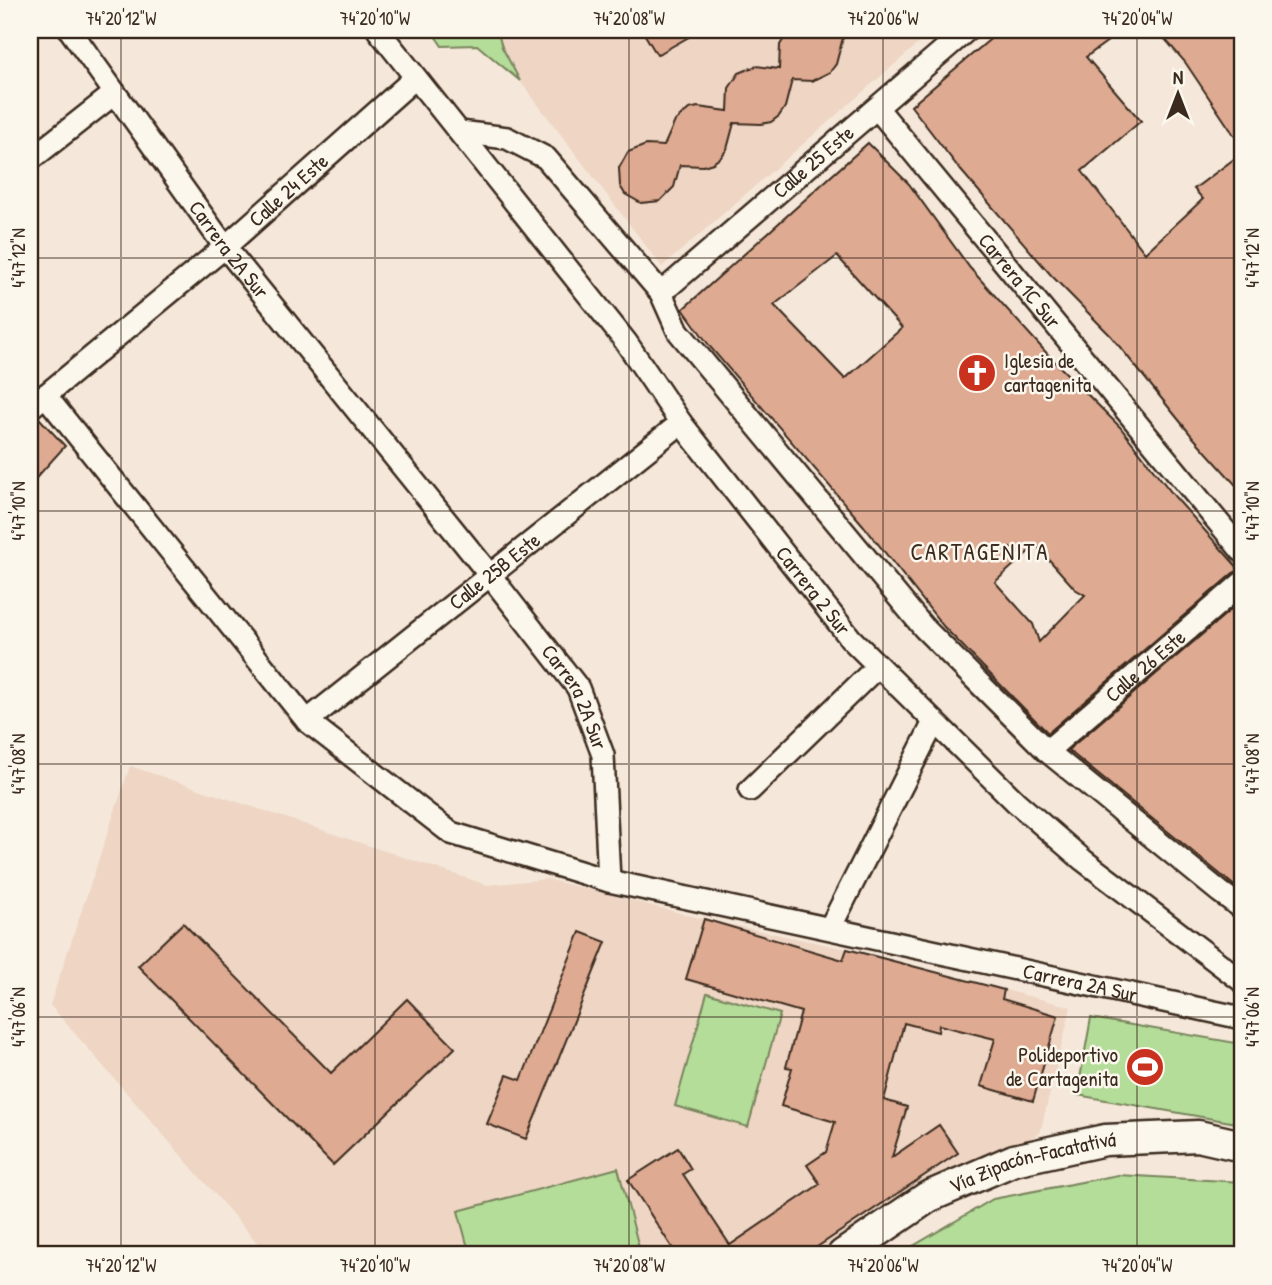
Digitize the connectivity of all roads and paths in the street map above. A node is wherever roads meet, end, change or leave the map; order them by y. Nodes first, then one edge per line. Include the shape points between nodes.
1 (70, 30) edge
2 (378, 30) edge
3 (967, 30) edge
4 (415, 78) junction
5 (115, 93) junction
6 (877, 108) junction
7 (460, 132) junction
8 (30, 160) edge
9 (225, 247) junction
10 (661, 293) junction
11 (37, 401) edge
12 (681, 423) junction
13 (1238, 537) edge
14 (489, 575) junction
15 (1242, 583) edge
16 (878, 666) junction
17 (307, 721) junction
18 (934, 722) junction
19 (1047, 751) junction
20 (750, 790) dead end
21 (609, 881) junction
22 (1242, 908) edge
23 (830, 929) junction
24 (1242, 981) edge
25 (1242, 1018) edge
26 (1242, 1146) edge
27 (843, 1255) edge

1 - 5 street, Carrera 2A Sur
2 - 4 street, Carrera 2 Sur
3 - 6 street, Calle 25 Este
4 - 7 street, Carrera 2 Sur
4 - 9 street, Calle 24 Este
5 - 8 street
5 - 9 street, Carrera 2A Sur
6 - 10 street, Calle 25 Este
6 - 13 street, Carrera 1C Sur
7 - 10 street via 507,138 546,159
7 - 12 street, Carrera 2 Sur via 626,342
9 - 11 street, Calle 24 Este
9 - 14 street, Carrera 2A Sur
10 - 19 street via 678,331 924,628
11 - 17 street
12 - 14 street, Calle 25B Este
12 - 16 street, Carrera 2 Sur via 851,639
14 - 17 street, Calle 25B Este
14 - 21 street, Carrera 2A Sur via 578,688 603,755
15 - 19 street, Calle 26 Este
16 - 18 street, Carrera 2 Sur
16 - 20 street
17 - 21 street via 451,833
18 - 23 street
18 - 24 street, Carrera 2 Sur via 1083,860
19 - 22 street
21 - 23 street, Carrera 2A Sur
23 - 25 street, Carrera 2A Sur
26 - 27 main road, Vía Zipacón-Facatativá via 1198,1136 1105,1140 1014,1160 929,1197

